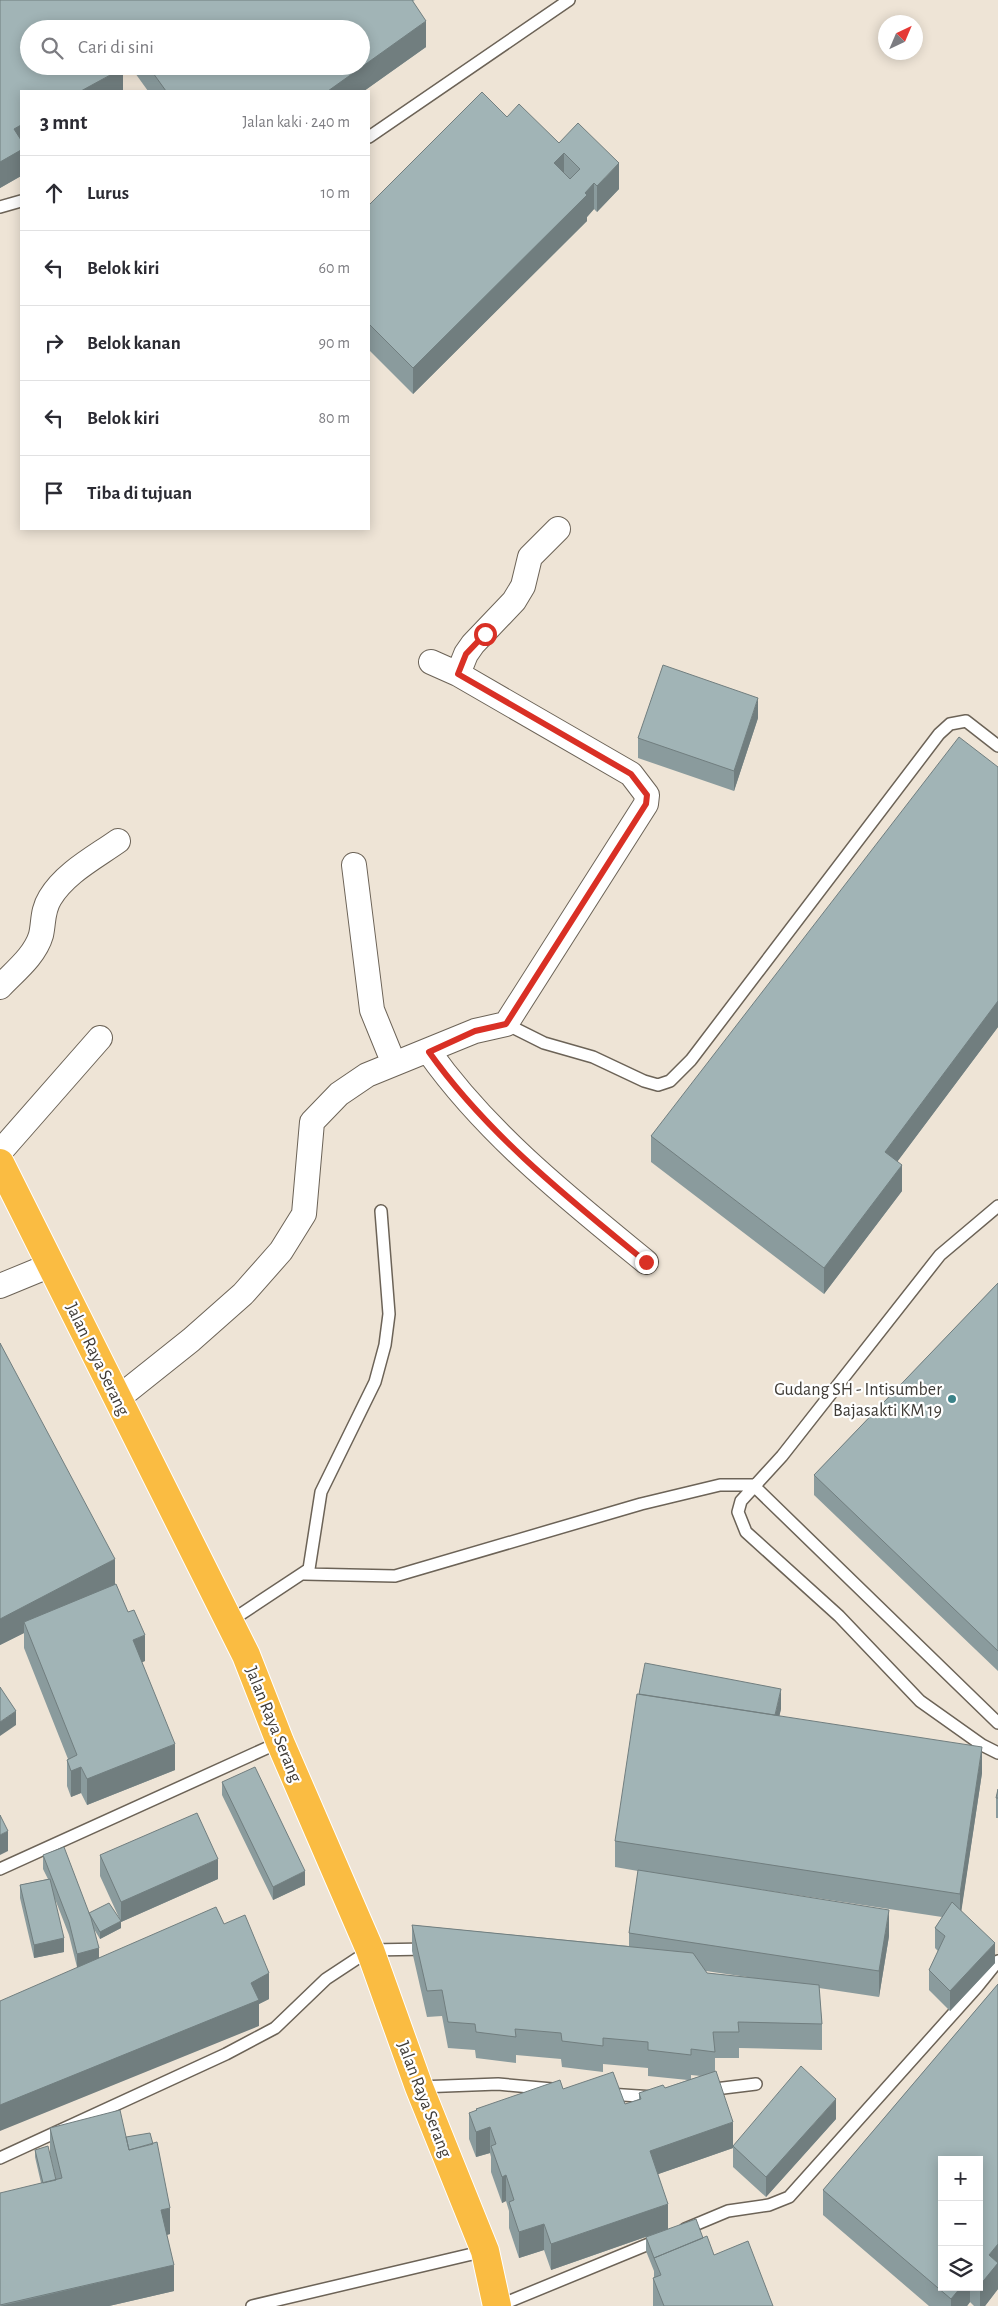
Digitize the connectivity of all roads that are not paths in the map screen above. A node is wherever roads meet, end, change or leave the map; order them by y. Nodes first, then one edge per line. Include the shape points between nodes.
1 (570, 0) edge
2 (370, 136) edge
3 (20, 201) edge
4 (0, 207) edge
5 (558, 529) dead end
6 (430, 662) dead end
7 (458, 674) junction
8 (998, 746) edge
9 (118, 841) dead end
10 (354, 865) dead end
11 (0, 987) edge
12 (506, 1024) junction
13 (100, 1038) dead end
14 (429, 1052) junction
15 (394, 1064) junction
16 (0, 1152) edge
17 (0, 1163) edge
18 (998, 1206) edge
19 (381, 1211) dead end
20 (646, 1262) dead end
21 (51, 1265) junction
22 (0, 1286) edge
23 (117, 1399) junction
24 (754, 1485) junction
25 (304, 1574) junction
26 (229, 1622) junction
27 (998, 1723) edge
28 (280, 1742) junction
29 (998, 1752) edge
30 (0, 1869) edge
31 (437, 1949) edge
32 (370, 1950) junction
33 (998, 1960) edge
34 (756, 2084) dead end
35 (420, 2087) junction
36 (567, 2090) edge
37 (692, 2092) edge
38 (597, 2093) edge
39 (664, 2096) edge
40 (0, 2158) edge
41 (485, 2251) junction
42 (278, 2304) edge
43 (252, 2306) edge
44 (498, 2306) edge

1 - 2 lane
3 - 4 lane
5 - 7 street via 530,557 523,586 514,601 473,644
6 - 7 street
7 - 12 street via 631,774 647,795 646,804
8 - 12 lane via 966,721 950,724 938,734 697,1052 670,1081 658,1085 644,1081 593,1057 544,1043
9 - 11 street via 59,886 42,915 41,935 35,949
10 - 15 street via 372,1010
12 - 14 street via 475,1031
13 - 16 street
14 - 15 street
14 - 20 street via 454,1087 510,1143 580,1208
15 - 23 street via 367,1075 339,1094 312,1122 304,1214 280,1251 243,1294
17 - 21 highway, Jalan Raya Serang
18 - 24 lane via 940,1255 782,1456
19 - 25 lane via 389,1314 385,1345 375,1382 321,1492 312,1560
21 - 22 street
21 - 23 highway, Jalan Raya Serang
23 - 26 highway, Jalan Raya Serang
24 - 25 lane via 720,1485 641,1504 395,1576
24 - 27 lane
24 - 29 lane via 741,1501 738,1512 746,1532 839,1616 920,1701 982,1745
25 - 26 lane
26 - 28 highway, Jalan Raya Serang via 246,1655
28 - 30 lane
28 - 32 highway, Jalan Raya Serang
31 - 32 lane
32 - 35 highway, Jalan Raya Serang
32 - 40 lane via 326,1979 275,2028 226,2054
33 - 44 lane via 789,2197 769,2205 728,2211
34 - 37 lane
35 - 36 lane via 498,2084
35 - 41 highway, Jalan Raya Serang
38 - 39 lane via 646,2098
41 - 42 lane
41 - 44 highway, Jalan Raya Serang
42 - 43 lane

